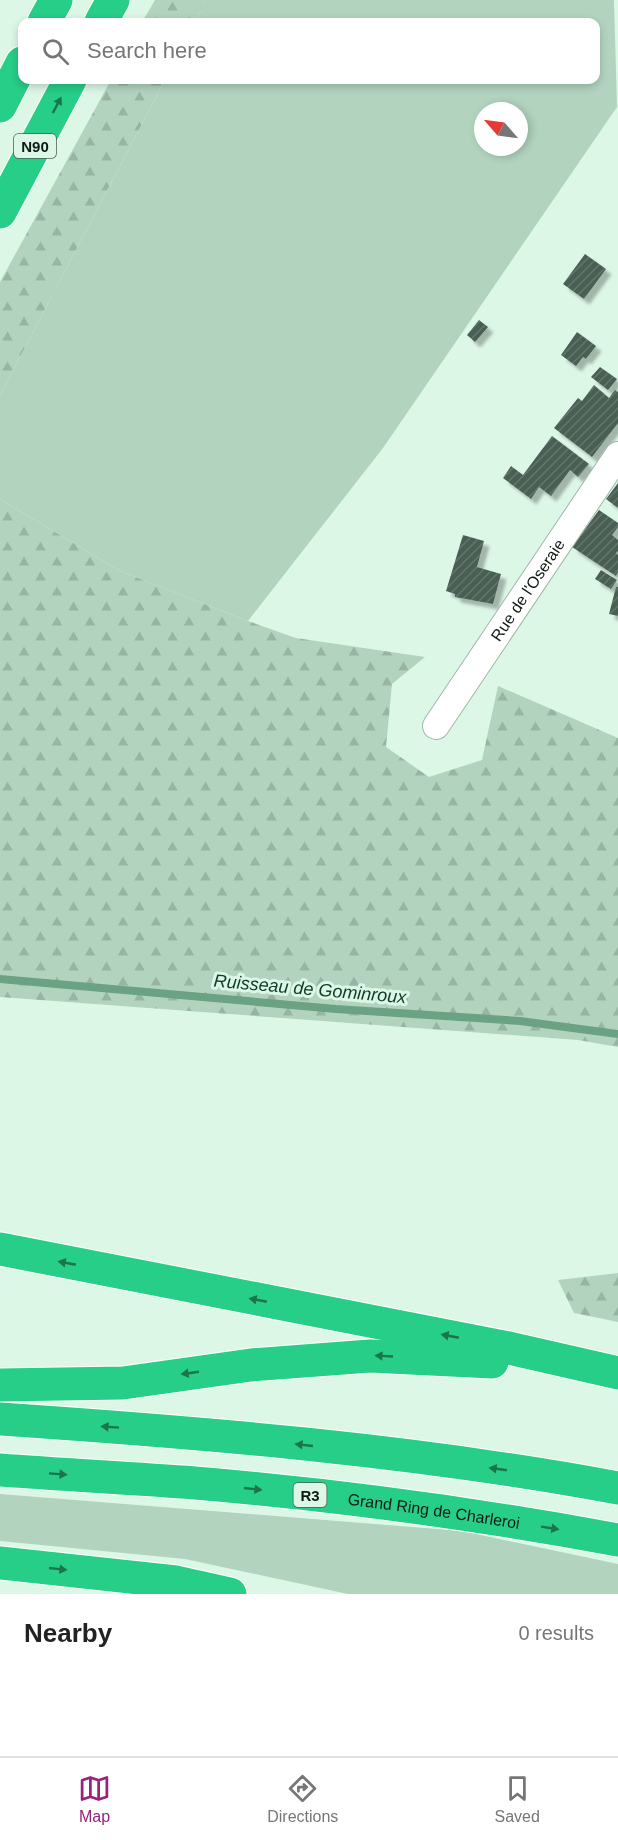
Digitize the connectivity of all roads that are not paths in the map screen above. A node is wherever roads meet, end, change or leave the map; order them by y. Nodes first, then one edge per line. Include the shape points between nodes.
1 (56, 0) edge
2 (113, 0) edge
3 (46, 18) edge
4 (103, 18) edge
5 (18, 71) edge
6 (68, 84) edge
7 (0, 106) edge
8 (0, 212) edge
9 (618, 455) edge
10 (436, 726) dead end
11 (0, 1249) edge
12 (604, 1370) edge
13 (0, 1385) edge
14 (0, 1419) edge
15 (0, 1470) edge
16 (618, 1488) edge
17 (618, 1540) edge
18 (0, 1563) edge
19 (230, 1594) edge

1 - 3 highway
2 - 4 highway
5 - 7 highway
8 -> 6 highway, N90
9 - 10 street, Rue de l'Oseraie
12 -> 11 highway
12 -> 13 highway via 370,1356 251,1365 123,1383
16 -> 14 highway via 391,1455 214,1435
15 -> 17 highway, Grand Ring de Charleroi / R3 via 195,1483 375,1502
18 -> 19 highway via 176,1581

